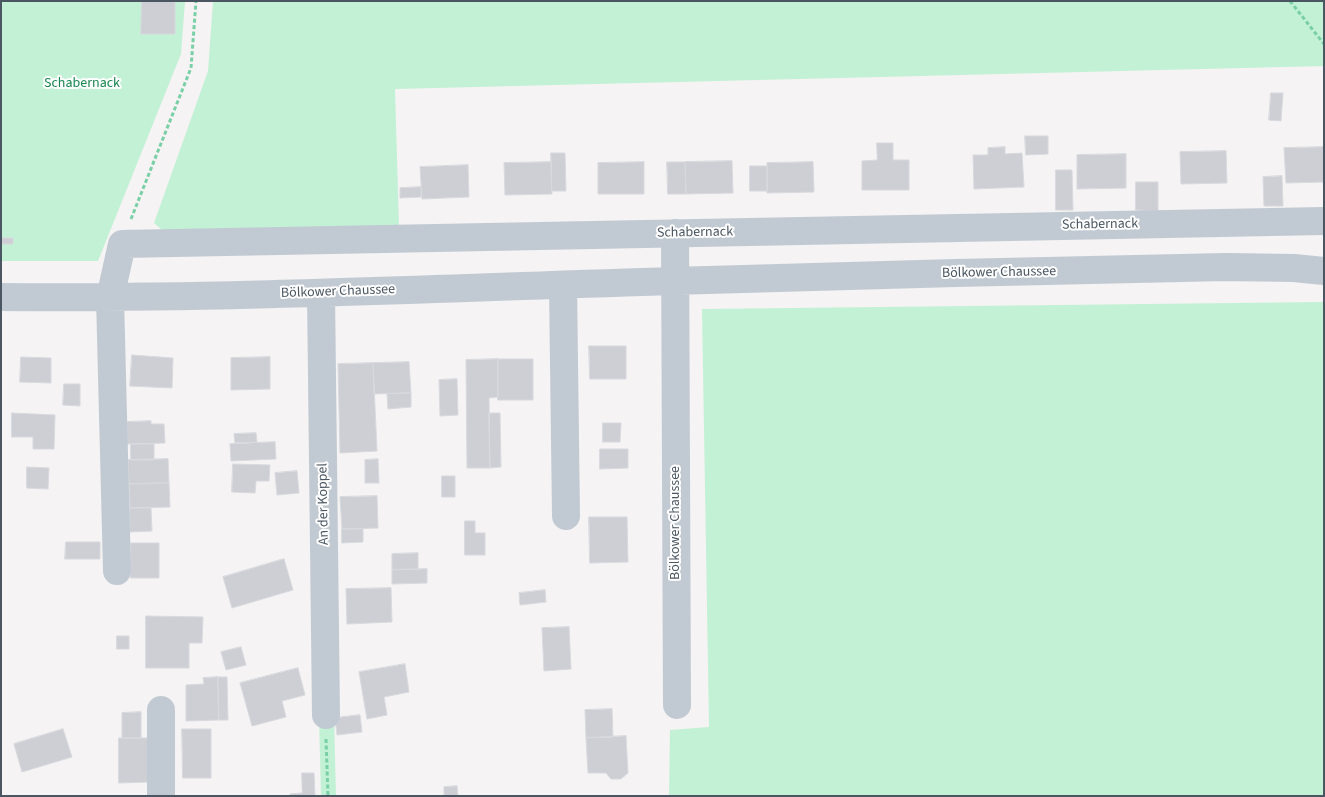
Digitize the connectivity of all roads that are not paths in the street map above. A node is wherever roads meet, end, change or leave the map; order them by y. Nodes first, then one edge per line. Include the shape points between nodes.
1 (1324, 221) edge
2 (675, 233) junction
3 (1324, 271) edge
4 (675, 281) junction
5 (563, 285) junction
6 (321, 293) junction
7 (1, 297) edge
8 (110, 298) junction
9 (566, 516) dead end
10 (117, 571) dead end
11 (677, 705) dead end
12 (161, 710) dead end
13 (326, 716) road end
14 (162, 796) edge

1 - 2 street, Schabernack
2 - 4 street, Bölkower Chaussee
2 - 8 street, Schabernack via 122,244
3 - 4 street, Bölkower Chaussee via 1226,267
4 - 5 street, Bölkower Chaussee
4 - 11 street, Bölkower Chaussee
5 - 6 street, Bölkower Chaussee
5 - 9 street
6 - 8 street, Bölkower Chaussee
6 - 13 street, An der Koppel
7 - 8 street, Bölkower Chaussee
8 - 10 street
12 - 14 street

